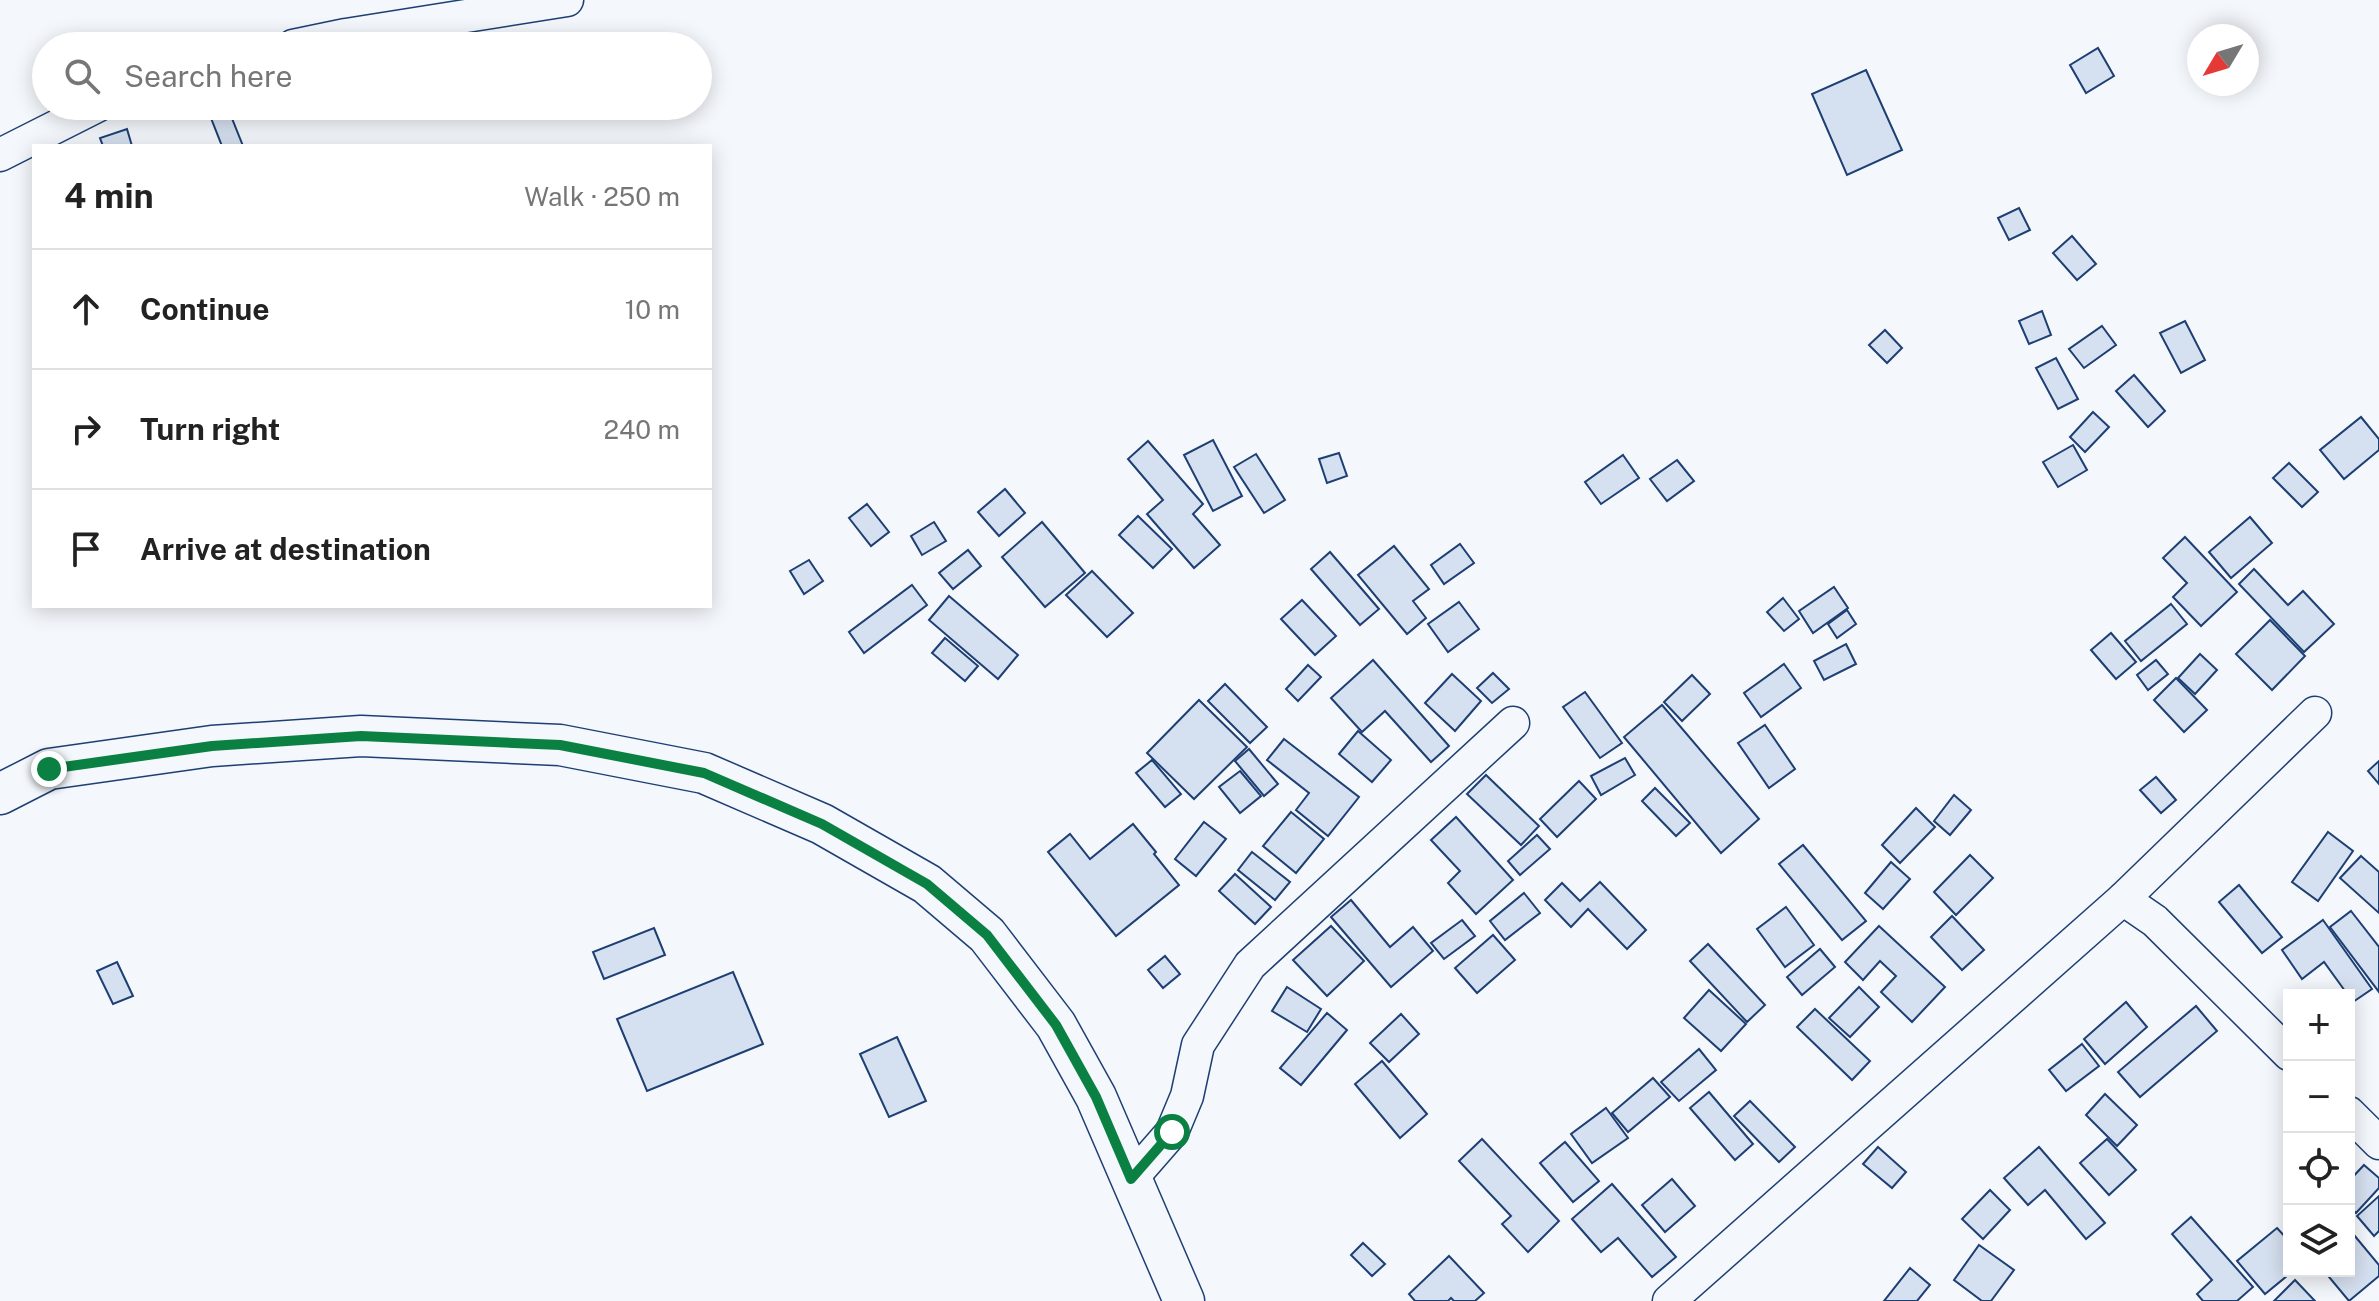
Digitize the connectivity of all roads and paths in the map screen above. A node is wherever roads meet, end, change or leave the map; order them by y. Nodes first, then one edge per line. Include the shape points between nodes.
1 (567, 0) edge
2 (365, 32) edge
3 (69, 120) edge
4 (0, 155) edge
5 (2315, 713) dead end
6 (1513, 723) dead end
7 (0, 794) edge
8 (2123, 899) junction
9 (2283, 1048) edge
10 (2355, 1119) edge
11 (2379, 1143) edge
12 (1131, 1179) junction
13 (1184, 1301) edge
14 (1669, 1301) edge

1 - 2 street
3 - 4 street
5 - 8 street
6 - 12 street via 1250,965 1198,1045 1187,1096 1172,1132
7 - 12 street via 49,769 212,746 361,736 560,745 704,773 822,824 914,876 987,935 1056,1025 1096,1097
8 - 9 street via 2155,921
8 - 14 street
10 - 11 street
12 - 13 street

